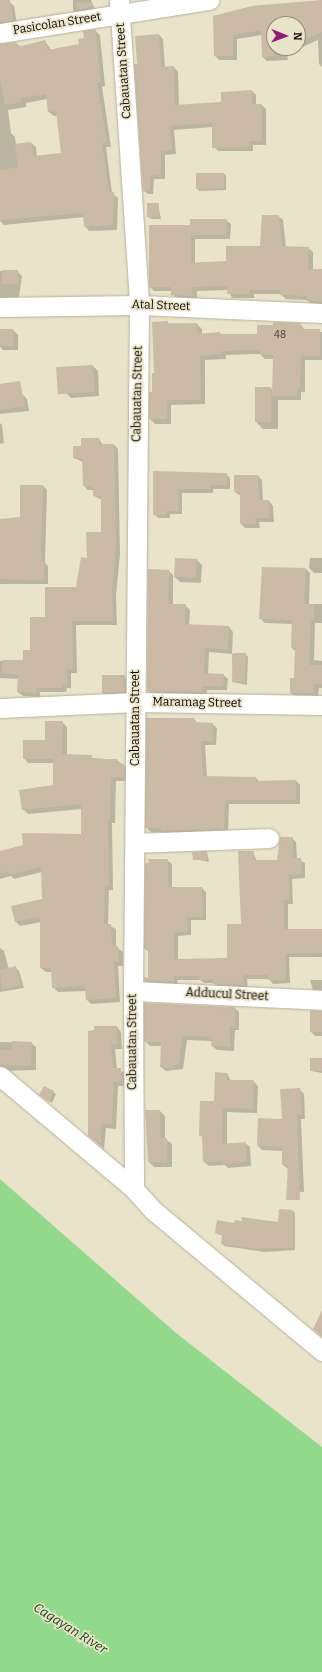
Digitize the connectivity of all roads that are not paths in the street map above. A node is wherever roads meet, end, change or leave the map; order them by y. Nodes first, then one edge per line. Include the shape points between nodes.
1 (209, 0) edge
2 (120, 7) edge
3 (0, 33) edge
4 (139, 305) junction
5 (0, 307) edge
6 (322, 313) edge
7 (137, 702) junction
8 (322, 705) edge
9 (0, 708) edge
10 (269, 838) dead end
11 (135, 843) junction
12 (133, 991) junction
13 (322, 1000) edge
14 (0, 1076) edge
15 (134, 1189) junction
16 (322, 1351) edge

1 - 2 street, Pasicolan Street
2 - 3 street, Pasicolan Street
2 - 4 street, Cabauatan Street
4 - 5 street, Atal Street
4 - 6 street, Atal Street
4 - 7 street, Cabauatan Street via 135,610
7 - 8 street, Maramag Street
7 - 9 street, Maramag Street
7 - 11 street, Cabauatan Street
10 - 11 street
11 - 12 street, Cabauatan Street
12 - 13 street, Adducul Street
12 - 15 street, Cabauatan Street
14 - 15 street
15 - 16 street via 154,1211

